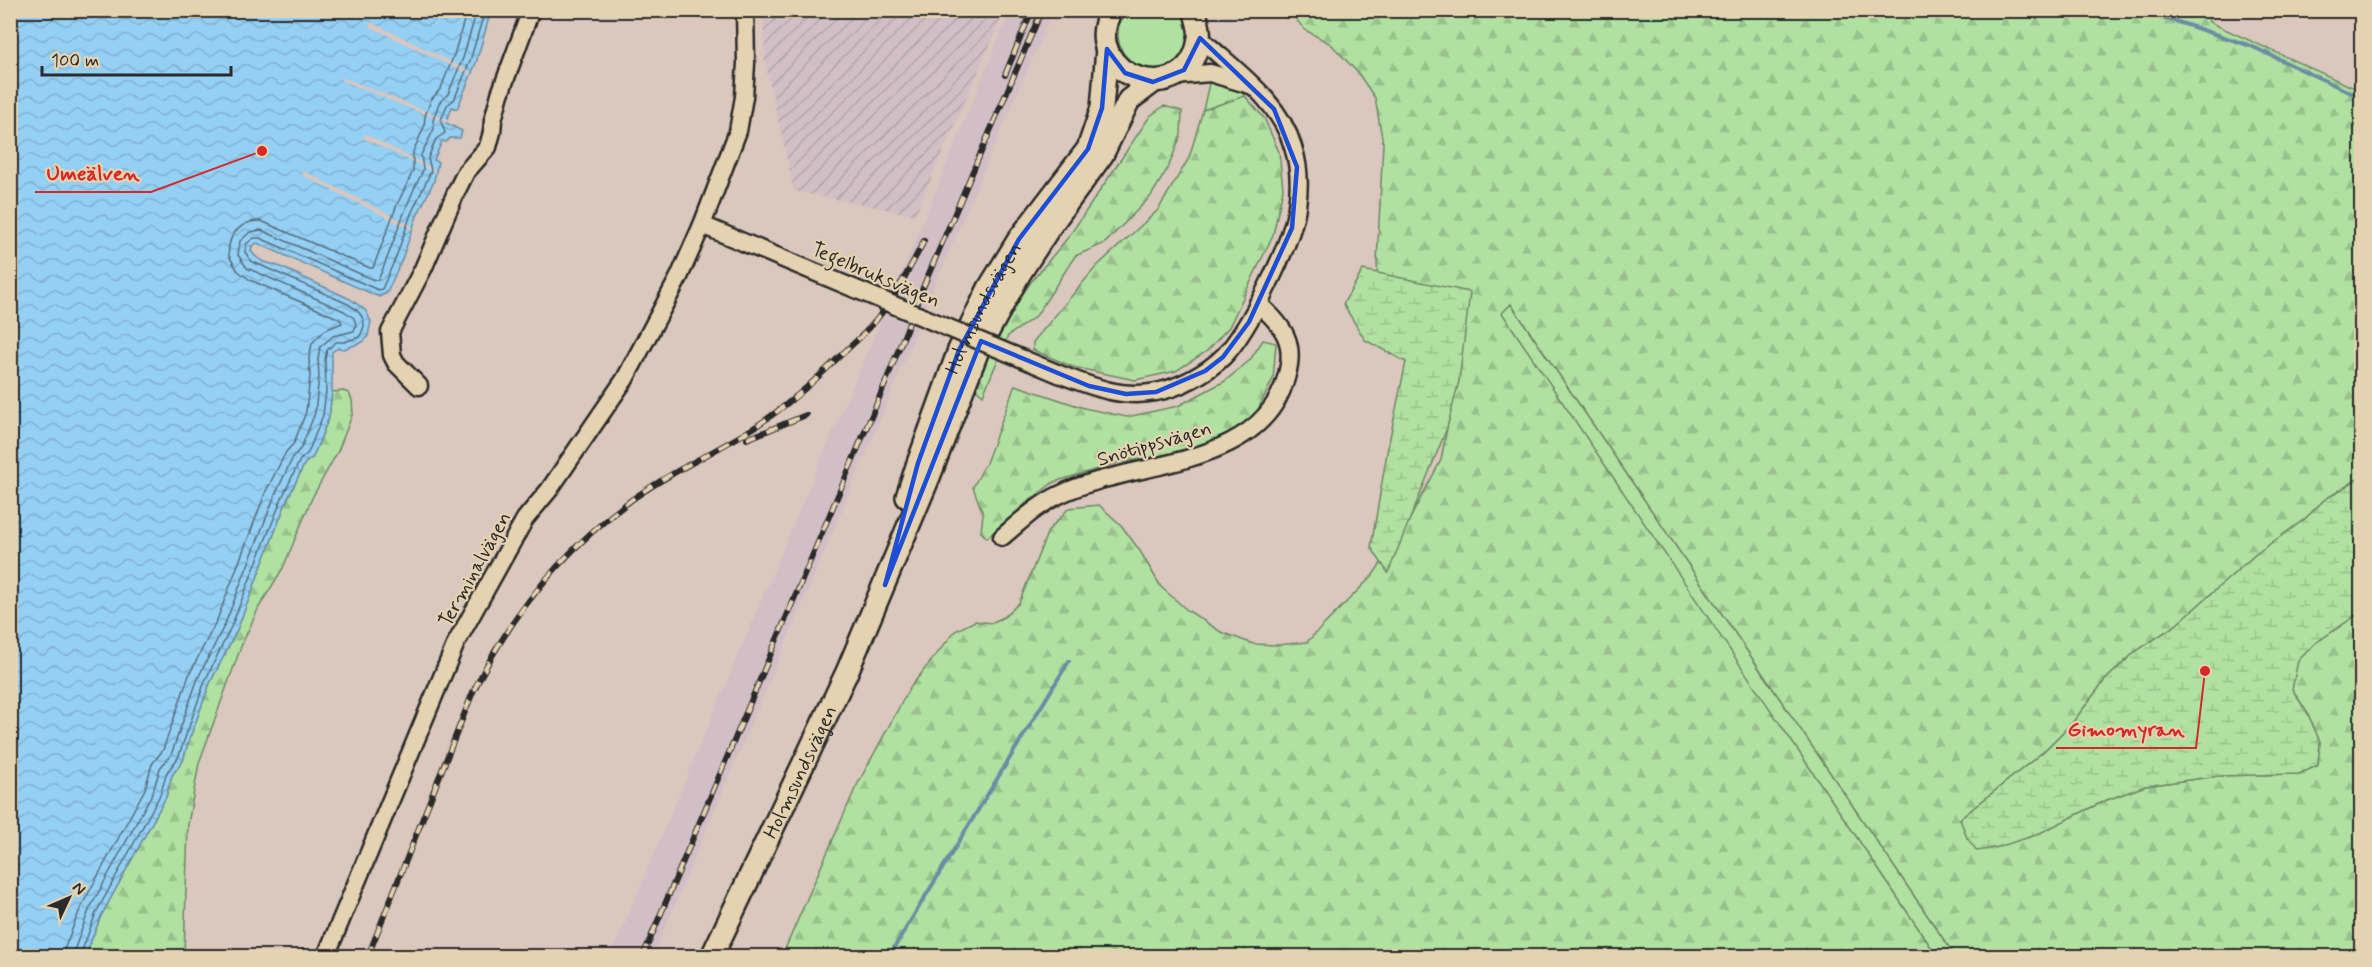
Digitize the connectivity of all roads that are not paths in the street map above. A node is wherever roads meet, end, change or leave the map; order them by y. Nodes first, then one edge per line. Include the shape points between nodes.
1 (531, 10) edge
2 (745, 10) edge
3 (1111, 10) edge
4 (1195, 12) edge
5 (1200, 38) junction
6 (1107, 49) junction
7 (1175, 76) junction
8 (1153, 82) junction
9 (1252, 85) junction
10 (702, 225) junction
11 (1258, 303) junction
12 (419, 386) dead end
13 (1002, 537) dead end
14 (885, 585) junction
15 (326, 957) edge
16 (712, 957) edge

1 - 12 street via 500,94 488,147 461,181 415,286 390,332 396,363
2 - 10 street via 746,74 738,131
3 - 6 main road, Holmsundsvägen via 1105,30
4 - 5 main road
5 - 7 main road via 1191,62
5 - 9 street, Tegelbruksvägen
6 - 8 main road via 1125,73
6 - 14 main road, Holmsundsvägen via 1102,108 1088,149 1019,239 988,288 959,350 918,463
7 - 8 main road, Holmsundsvägen
7 - 9 street via 1210,73
8 - 14 main road, Holmsundsvägen via 1128,100 1102,154 1020,273 978,350
9 - 11 street, Tegelbruksvägen via 1285,127 1298,167 1292,228
10 - 11 street, Tegelbruksvägen, bridge via 1089,386 1126,394 1156,392 1205,370 1222,357 1249,322
10 - 15 street, Terminalvägen via 625,379 525,519 456,643
11 - 13 street, Snötippsvägen via 1282,328 1290,348 1282,392 1260,422 1243,435 1200,454 1062,493 1036,508
14 - 16 main road, Holmsundsvägen

